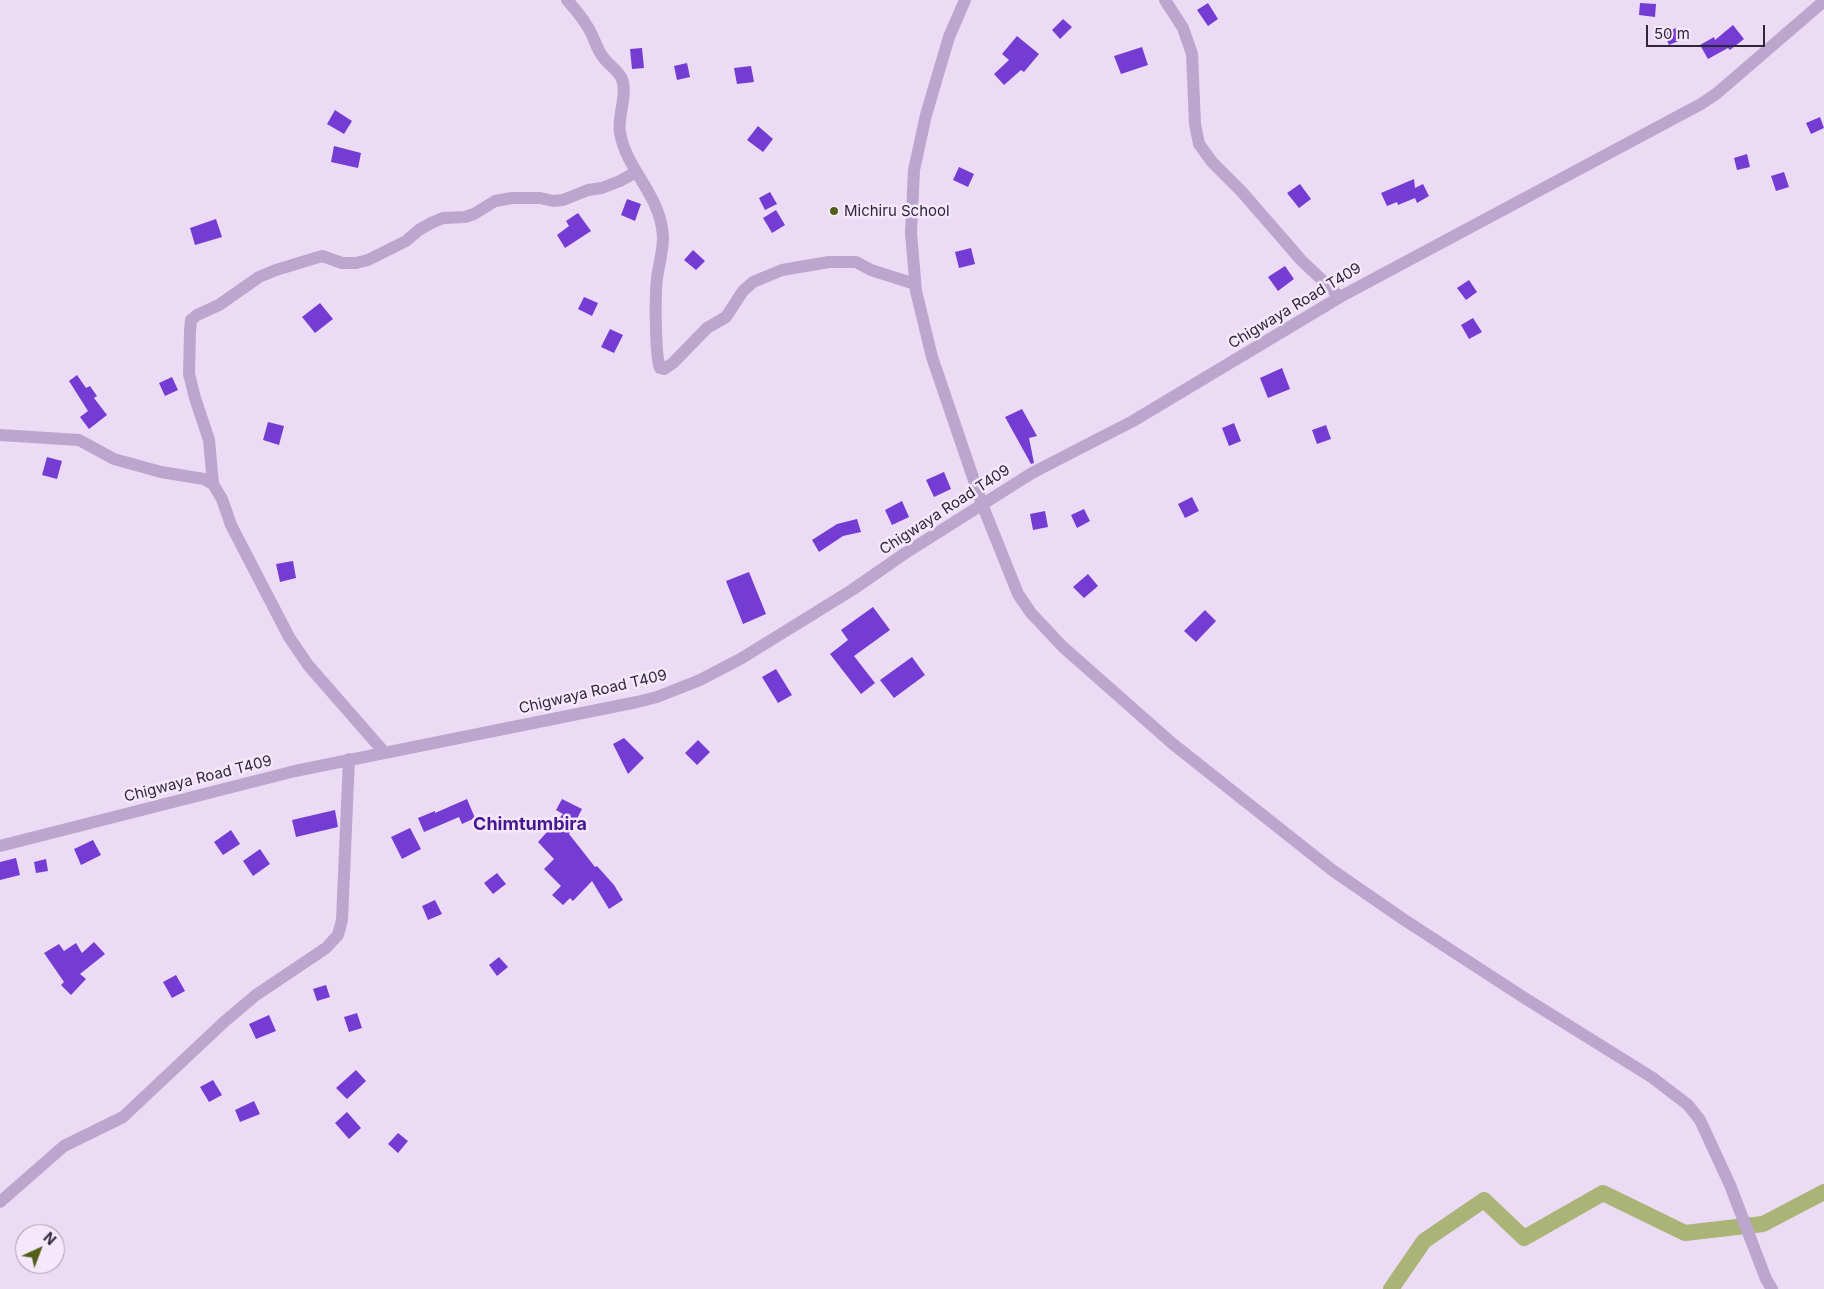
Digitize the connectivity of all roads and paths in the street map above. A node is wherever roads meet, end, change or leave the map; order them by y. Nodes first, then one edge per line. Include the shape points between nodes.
1 (567, 0) edge
2 (965, 0) edge
3 (1165, 0) edge
4 (1824, 1) edge
5 (636, 172) junction
6 (916, 284) junction
7 (1340, 297) junction
8 (0, 435) edge
9 (213, 484) junction
10 (982, 504) junction
11 (384, 752) junction
12 (349, 759) junction
13 (0, 846) edge
14 (0, 1202) edge
15 (1772, 1289) edge

1 - 5 street via 580,15 603,58 622,78 620,133
2 - 6 street via 948,37 914,170 911,233
3 - 7 street via 1184,28 1192,54 1199,144 1301,260
4 - 7 street, Chigwaya Road T409 via 1701,104
5 - 6 street via 656,205 662,228 656,286 660,368 664,369 707,328 726,317 752,282 782,270 829,262 856,262
5 - 9 street via 602,188 563,200 521,198 495,201 465,217 443,218 368,260 342,262 322,256 276,270 197,315 191,320 189,374 209,440
6 - 10 street via 932,357
7 - 10 street, Chigwaya Road T409 via 1133,421 1032,473
8 - 9 street via 79,440 114,459 204,479
9 - 11 street via 289,637 308,665
10 - 11 street, Chigwaya Road T409 via 804,620 700,680 637,702
10 - 15 street via 1018,594 1031,613 1063,647 1173,744 1332,870 1523,997 1653,1078 1688,1105 1700,1120 1726,1176
11 - 12 street, Chigwaya Road T409
12 - 13 street, Chigwaya Road T409
12 - 14 street via 342,920 338,935 326,948 243,1006 123,1117 64,1146

